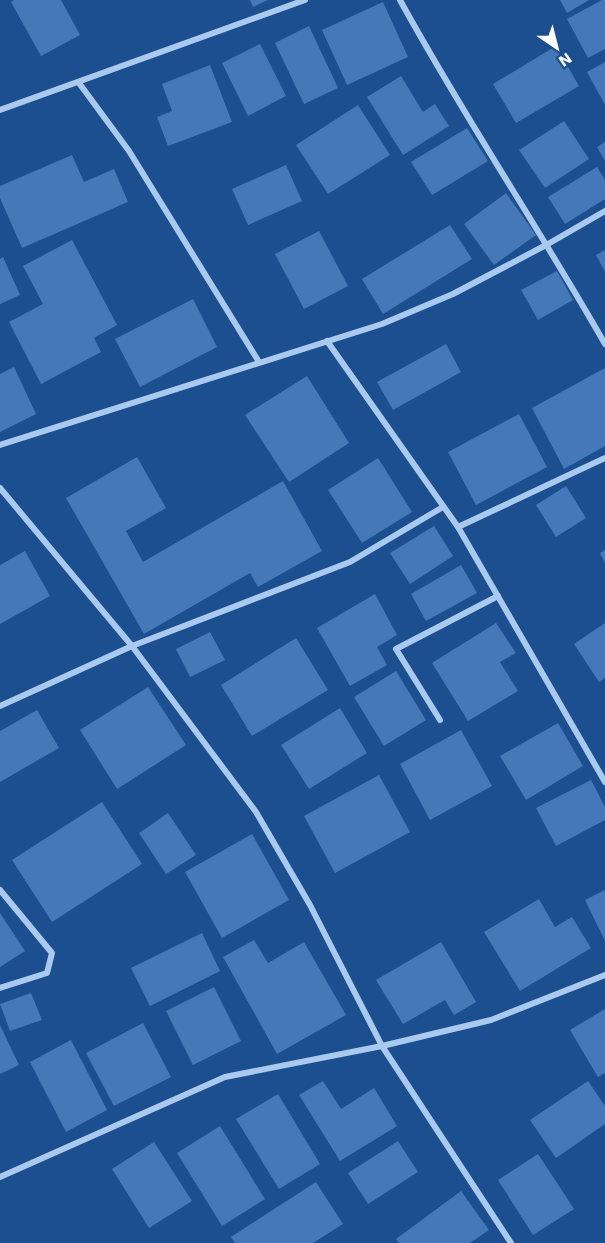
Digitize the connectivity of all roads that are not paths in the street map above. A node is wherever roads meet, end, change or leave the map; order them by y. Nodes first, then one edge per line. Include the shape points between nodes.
1 (305, 0) edge
2 (400, 0) edge
3 (79, 83) junction
4 (0, 110) edge
5 (605, 211) edge
6 (549, 244) junction
7 (327, 341) junction
8 (605, 344) edge
9 (259, 362) junction
10 (0, 445) edge
11 (605, 458) edge
12 (0, 488) edge
13 (443, 507) junction
14 (458, 527) junction
15 (498, 596) junction
16 (132, 646) junction
17 (0, 706) edge
18 (440, 720) dead end
19 (605, 782) edge
20 (0, 890) edge
21 (605, 975) edge
22 (0, 988) edge
23 (382, 1046) junction
24 (0, 1177) edge
25 (511, 1243) edge

1 - 3 street
2 - 6 street
3 - 4 street
3 - 9 street via 129,151
5 - 6 street
6 - 7 street via 453,294 382,324
6 - 8 street
7 - 9 street
7 - 13 street
9 - 10 street
11 - 14 street
12 - 16 street
13 - 14 street
13 - 16 street via 350,562
14 - 15 street
15 - 18 street via 396,649
15 - 19 street
16 - 17 street
16 - 23 street via 256,812 310,905
20 - 22 street via 52,953 47,973
21 - 23 street via 491,1020
23 - 24 street via 225,1077
23 - 25 street

